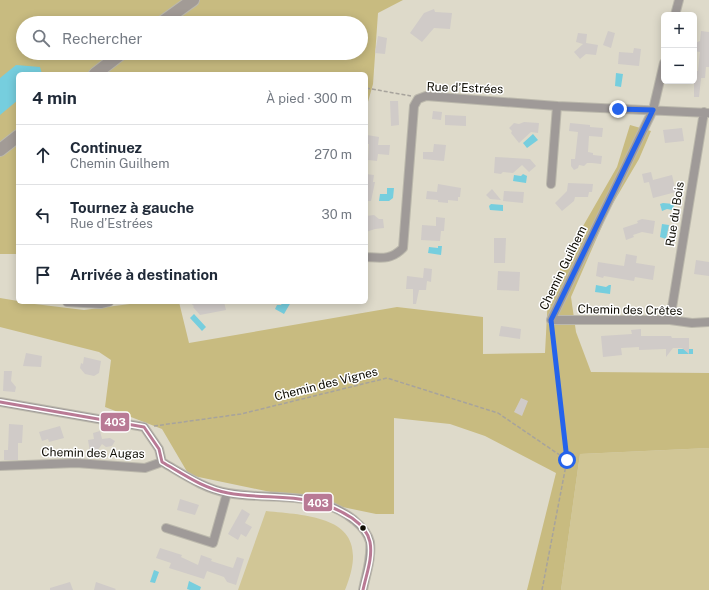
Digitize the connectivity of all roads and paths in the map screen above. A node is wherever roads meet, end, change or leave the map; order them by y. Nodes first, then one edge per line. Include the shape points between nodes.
1 (192, 0) edge
2 (679, 0) edge
3 (676, 12) edge
4 (170, 16) edge
5 (113, 60) edge
6 (98, 72) edge
7 (661, 76) edge
8 (368, 88) edge
9 (418, 99) junction
10 (557, 106) junction
11 (653, 110) junction
12 (707, 113) edge
13 (16, 138) edge
14 (0, 150) edge
15 (551, 184) dead end
16 (368, 257) edge
17 (551, 320) junction
18 (670, 320) junction
19 (709, 322) edge
20 (0, 402) edge
21 (144, 427) junction
22 (567, 460) junction
23 (162, 462) junction
24 (0, 466) edge
25 (227, 493) junction
26 (166, 528) dead end
27 (363, 590) edge
28 (542, 590) edge

1 - 4 main road
2 - 3 street
5 - 6 main road
7 - 11 street, Chemin Guilhem
8 - 9 path via 409,95
9 - 10 street, Rue d’Estrées via 426,96
9 - 16 street, Rue d’Estrées via 414,106 403,248 387,258
10 - 11 street, Rue d’Estrées
10 - 15 street
11 - 12 street, Rue d’Estrées
11 - 17 street, Chemin Guilhem
12 - 18 street, Rue du Bois
13 - 14 main road
17 - 18 street, Chemin des Crêtes
17 - 22 path, Chemin Guilhem
18 - 19 street, Chemin des Crêtes
20 - 21 street
21 - 22 path, Chemin des Vignes via 241,414 387,378 498,413
21 - 23 street via 159,449
22 - 28 path, Chemin Guilhem
23 - 24 street, Chemin des Augas via 145,468 76,463
23 - 25 street via 199,484
25 - 26 street via 213,543
25 - 27 street via 325,503 346,514 363,529 370,542

